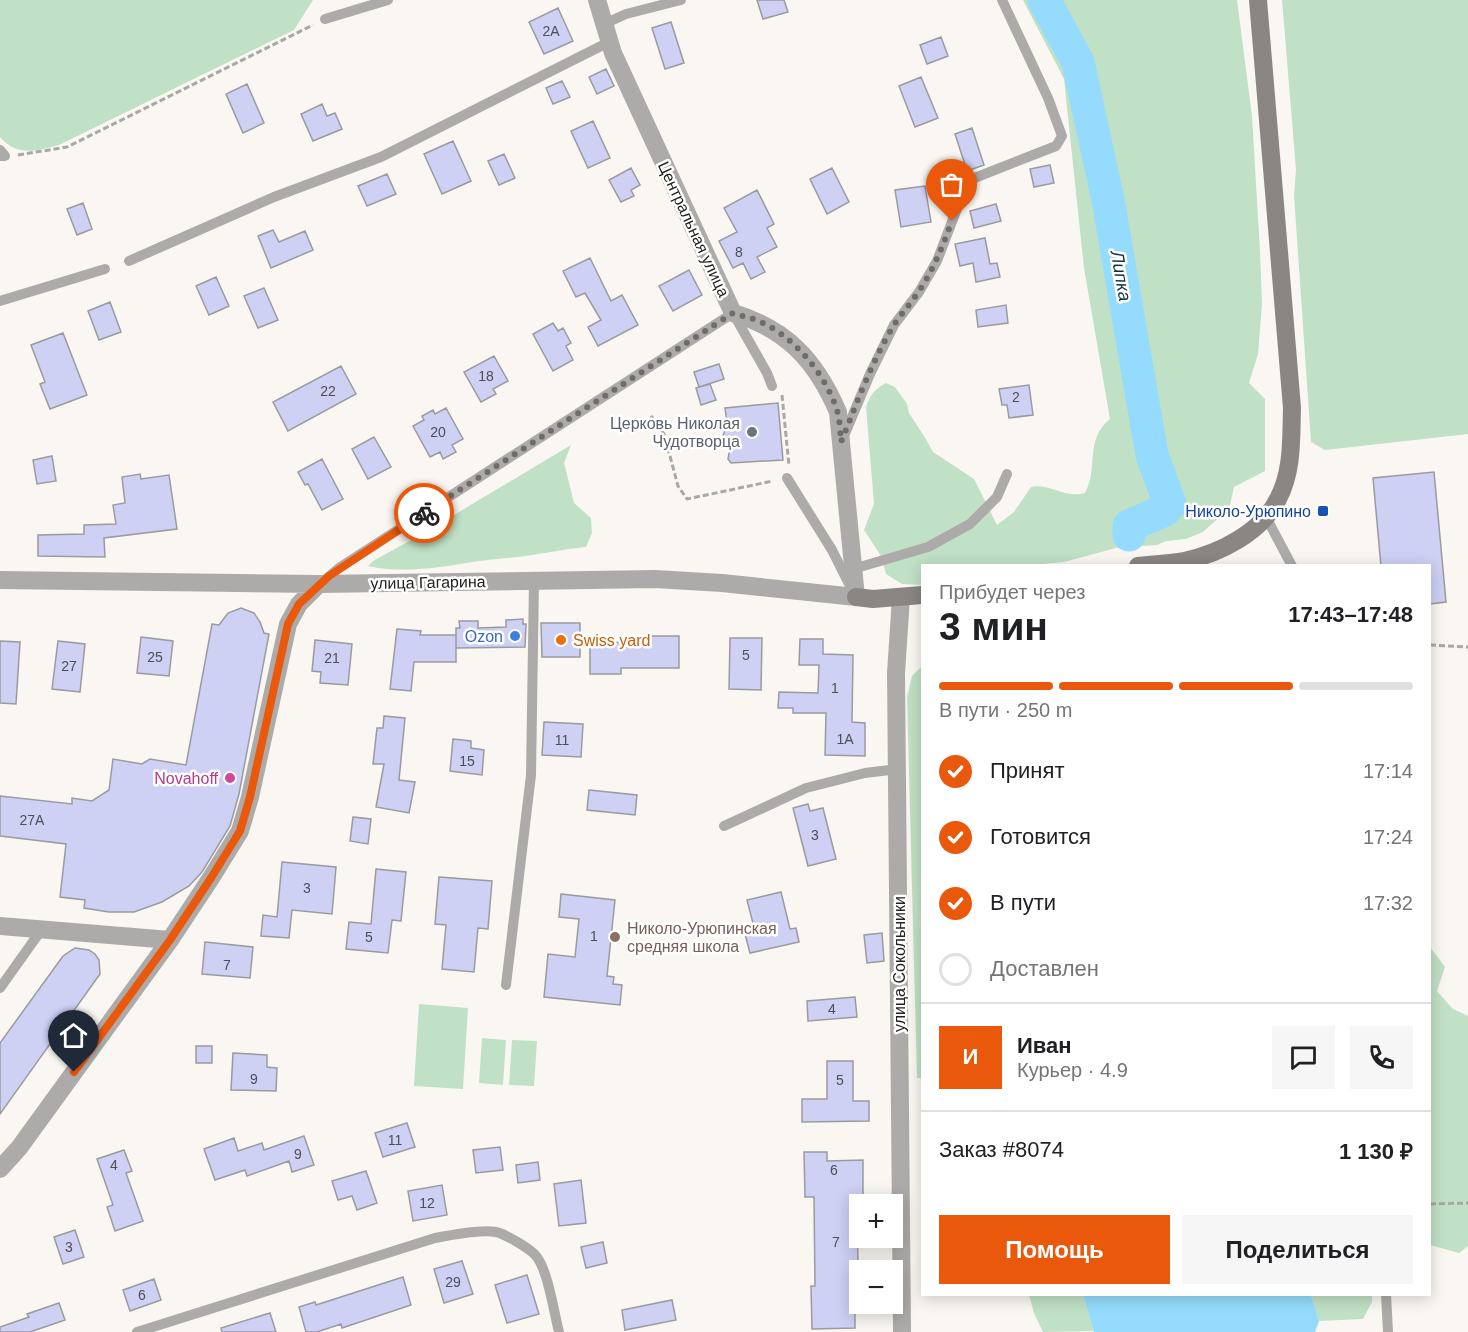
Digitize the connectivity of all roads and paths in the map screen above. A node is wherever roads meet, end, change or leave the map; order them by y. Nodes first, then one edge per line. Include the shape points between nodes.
1 (388, 0) edge
2 (597, 0) edge
3 (681, 0) edge
4 (1002, 0) edge
5 (1258, 0) edge
6 (325, 19) joint
7 (604, 24) junction
8 (609, 42) junction
9 (2, 154) edge
10 (129, 261) dead end
11 (105, 269) dead end
12 (0, 301) edge
13 (733, 313) junction
14 (772, 386) joint
15 (651, 416) dead end
16 (841, 442) junction
17 (1007, 474) dead end
18 (787, 478) junction
19 (1266, 517) junction
20 (1156, 564) edge
21 (1291, 564) edge
22 (853, 569) junction
23 (0, 580) edge
24 (534, 581) junction
25 (319, 584) junction
26 (921, 595) edge
27 (856, 597) junction
28 (901, 597) junction
29 (1431, 645) edge
30 (1468, 647) edge
31 (898, 769) junction
32 (724, 826) dead end
33 (0, 926) edge
34 (42, 929) junction
35 (170, 940) junction
36 (506, 985) dead end
37 (0, 988) edge
38 (0, 1169) edge
39 (1468, 1203) edge
40 (1431, 1204) edge
41 (1386, 1296) edge
42 (137, 1332) edge
43 (559, 1332) edge
44 (902, 1332) edge
45 (1388, 1332) edge

1 - 6 lane
2 - 7 street, Центральная улица
3 - 7 lane via 626,14
4 - 16 lane via 1062,136 1056,146 972,179 966,185 937,261 894,325
5 - 19 street via 1292,408 1286,477 1279,499
6 - 9 path via 67,147 34,154
7 - 8 street, Центральная улица
8 - 10 lane via 381,157 274,197
8 - 13 street, Центральная улица
11 - 12 lane
13 - 14 lane
13 - 16 street, Центральная улица via 757,320 787,339 810,362 838,412
13 - 25 lane
14 - 18 path via 783,398 790,473
15 - 18 path via 664,434 678,486 687,499
16 - 22 street, Центральная улица
17 - 22 lane via 997,497 970,524 928,547
18 - 27 lane
19 - 20 street via 1220,550 1184,561
19 - 21 lane
22 - 27 street, Центральная улица
23 - 25 street, улица Гагарина
24 - 25 street, улица Гагарина
24 - 27 street, улица Гагарина via 655,579
24 - 36 lane via 531,775
25 - 35 street via 299,604 288,624 240,831
26 - 28 street
27 - 28 street
28 - 31 street, улица Сокольники via 896,673
29 - 30 path
31 - 32 lane via 865,772 806,788
31 - 44 street, улица Сокольники
33 - 34 street
34 - 35 street
34 - 37 lane
35 - 38 street
39 - 40 path
41 - 45 lane
42 - 43 lane via 435,1238 496,1232 536,1255

